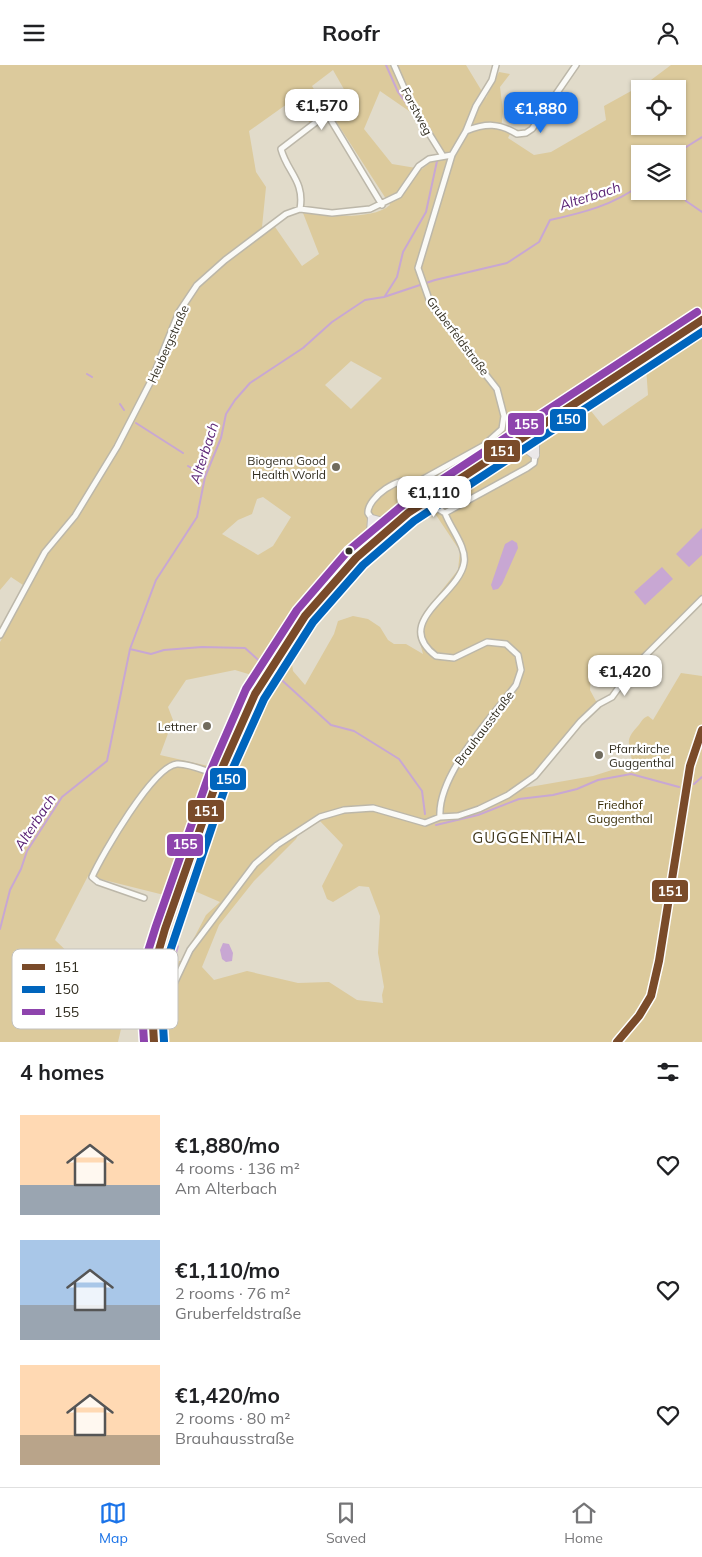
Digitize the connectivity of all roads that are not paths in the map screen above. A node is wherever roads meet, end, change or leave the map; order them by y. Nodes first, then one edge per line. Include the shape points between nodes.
1 (394, 65) edge
2 (496, 65) edge
3 (576, 65) edge
4 (466, 131) junction
5 (452, 155) junction
6 (443, 156) junction
7 (382, 205) junction
8 (300, 209) junction
9 (702, 320) edge
10 (539, 427) junction
11 (510, 446) junction
12 (535, 455) junction
13 (416, 483) junction
14 (445, 513) junction
15 (401, 518) junction
16 (372, 519) junction
17 (370, 545) junction
18 (702, 599) edge
19 (0, 635) edge
20 (702, 730) edge
21 (219, 775) junction
22 (440, 817) junction
23 (144, 898) dead end
24 (159, 949) edge
25 (178, 975) edge
26 (154, 1029) edge
27 (154, 1042) edge
28 (617, 1042) edge

1 - 6 street, Forstweg via 412,106
2 - 4 street, Gruberfeldstraße via 492,80
3 - 4 street via 526,133 517,134 490,124
4 - 5 street, Gruberfeldstraße
5 - 6 street
5 - 13 street, Gruberfeldstraße via 418,268 432,305 497,389 504,416 502,429 483,446
6 - 7 street via 429,159 419,166 398,195
7 - 8 street via 332,213
7 - 8 street via 329,117 324,116 281,149 293,170 302,197
8 - 19 street, Heubergstraße via 286,213 197,285 179,312 152,379 117,447 76,516 45,551
9 - 10 main road
10 - 11 main road
10 - 12 main road
11 - 12 main road via 527,449
11 - 15 main road, bridge
12 - 14 street via 534,463 527,468
13 - 14 street
13 - 16 street, Gruberfeldstraße via 402,481 387,488 368,509
14 - 22 street, Brauhausstraße via 464,551 464,563 451,586 426,615 421,631 423,642 436,656 454,658 487,642 506,644 518,655 521,670 516,685 451,771
15 - 16 main road via 383,522
15 - 17 main road
16 - 17 main road
17 - 21 main road via 313,606 274,661 238,728
18 - 22 street via 632,669 612,697 580,722 535,776 508,795 479,809 458,816
20 - 28 main road via 690,767 651,996 639,1017
21 - 23 street via 178,764 170,766 142,795 115,834 92,877
21 - 24 main road
22 - 25 street via 425,823 373,808 344,810 320,817 277,845 255,864 190,949
26 - 27 main road

